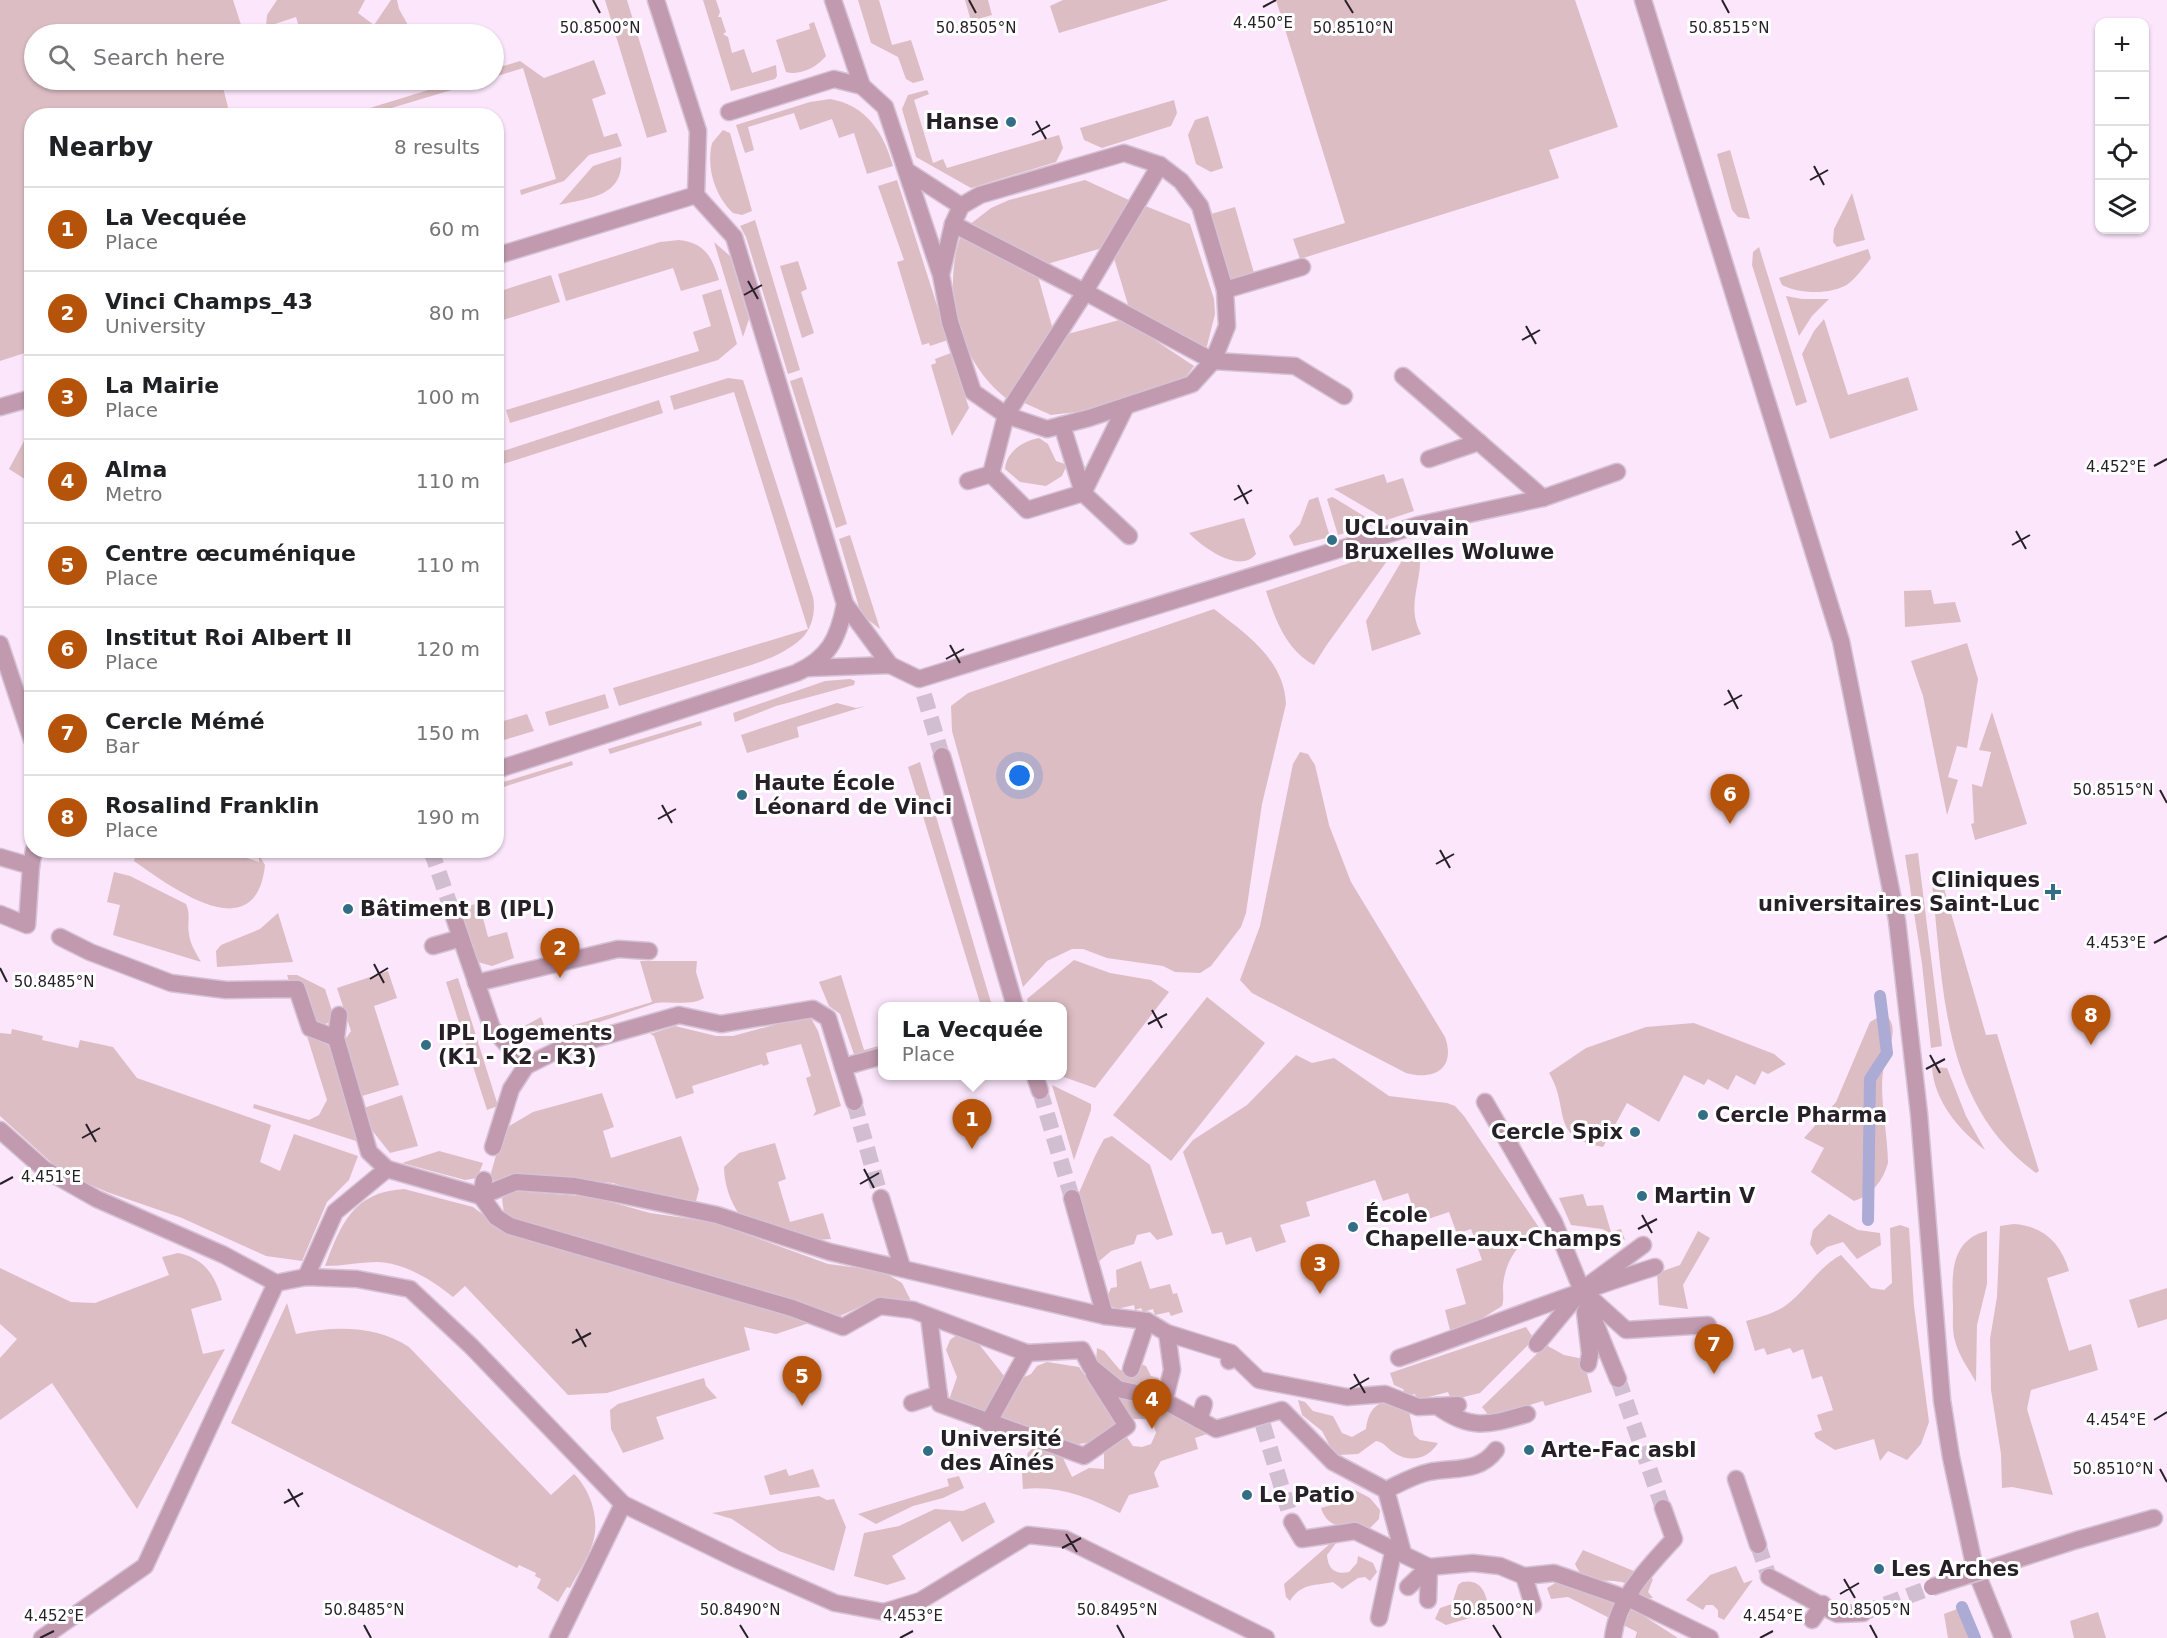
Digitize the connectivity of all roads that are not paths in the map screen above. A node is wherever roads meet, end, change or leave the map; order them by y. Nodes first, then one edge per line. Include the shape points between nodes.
1 (656, 0) edge
2 (833, 0) edge
3 (1643, 0) edge
4 (862, 86) junction
5 (729, 112) dead end
6 (1160, 165) junction
7 (907, 171) junction
8 (696, 195) junction
9 (961, 206) junction
10 (953, 224) junction
11 (504, 254) edge
12 (1302, 267) dead end
13 (941, 275) junction
14 (1225, 290) junction
15 (1085, 291) junction
16 (1213, 361) junction
17 (1403, 376) dead end
18 (1344, 396) dead end
19 (24, 400) edge
20 (1126, 406) junction
21 (0, 407) edge
22 (1006, 415) junction
23 (1062, 425) junction
24 (1479, 442) junction
25 (1429, 459) dead end
26 (1617, 472) dead end
27 (991, 474) junction
28 (968, 481) dead end
29 (1083, 493) junction
30 (1544, 498) junction
31 (1129, 536) dead end
32 (845, 604) junction
33 (0, 644) edge
34 (890, 665) junction
35 (808, 668) junction
36 (919, 679) junction
37 (6, 685) edge
38 (924, 696) tunnel mouth
39 (24, 723) edge
40 (942, 756) tunnel mouth
41 (504, 767) edge
42 (0, 857) edge
43 (24, 858) edge
44 (32, 858) edge
45 (452, 911) tunnel mouth
46 (0, 914) edge
47 (60, 937) dead end
48 (461, 938) junction
49 (433, 946) dead end
50 (649, 951) dead end
51 (476, 983) junction
52 (1014, 1002) edge
53 (339, 1015) dead end
54 (336, 1038) junction
55 (878, 1057) edge
56 (526, 1066) junction
57 (843, 1067) junction
58 (1485, 1101) dead end
59 (854, 1102) tunnel mouth
60 (0, 1130) edge
61 (493, 1147) dead end
62 (387, 1169) junction
63 (482, 1188) junction
64 (881, 1198) tunnel mouth
65 (1072, 1198) tunnel mouth
66 (1643, 1245) dead end
67 (902, 1267) junction
68 (1655, 1267) dead end
69 (306, 1277) junction
70 (276, 1282) junction
71 (1582, 1290) junction
72 (916, 1310) junction
73 (1105, 1316) junction
74 (1147, 1321) junction
75 (1708, 1325) dead end
76 (1167, 1333) junction
77 (1537, 1344) dead end
78 (1027, 1353) junction
79 (1399, 1358) dead end
80 (1592, 1361) dead end
81 (1091, 1367) junction
82 (1131, 1370) dead end
83 (1618, 1379) tunnel mouth
84 (939, 1394) junction
85 (1159, 1398) junction
86 (912, 1403) dead end
87 (1458, 1405) dead end
88 (1437, 1406) junction
89 (1527, 1414) dead end
90 (988, 1423) junction
91 (1496, 1450) dead end
92 (1736, 1479) dead end
93 (1386, 1491) junction
94 (623, 1504) junction
95 (1663, 1508) tunnel mouth
96 (2154, 1518) dead end
97 (1292, 1522) tunnel mouth
98 (1758, 1545) tunnel mouth
99 (1398, 1550) junction
100 (1429, 1567) junction
101 (1524, 1576) junction
102 (1769, 1577) tunnel mouth
103 (1932, 1587) tunnel mouth
104 (1823, 1604) junction
105 (1533, 1605) dead end
106 (1863, 1613) tunnel mouth
107 (1379, 1618) dead end
108 (1812, 1620) dead end
109 (42, 1638) edge
110 (558, 1638) edge
111 (1266, 1638) edge
112 (1613, 1638) edge
113 (1710, 1638) edge
114 (2003, 1638) edge

1 - 8 street via 698,130
2 - 4 street
3 - 114 street via 1841,641 1898,926 1919,1114 1942,1400 1951,1457 1975,1569
4 - 5 street via 834,79
4 - 7 street via 885,107
6 - 9 street via 1124,153 980,195
6 - 14 street via 1181,181 1200,206
6 - 15 street
7 - 9 street
7 - 13 street
8 - 11 street
8 - 32 street via 734,237
9 - 10 street
10 - 13 street
10 - 15 street
12 - 14 street
13 - 22 street via 950,322 973,392
14 - 16 street via 1227,326
15 - 16 street
15 - 22 street
16 - 18 street via 1295,366
16 - 20 street via 1192,384
17 - 24 street
19 - 21 street
20 - 23 street
20 - 29 street
22 - 23 street via 1047,429
22 - 27 street
23 - 29 street
24 - 25 street
24 - 30 street
26 - 30 street
27 - 28 street
27 - 29 street via 1027,510
29 - 31 street
30 - 36 street via 1418,525
32 - 34 street
32 - 35 street via 839,631 826,654
33 - 37 street
34 - 35 street
34 - 36 street
35 - 41 street
36 - 38 street
37 - 39 street
40 - 52 street
42 - 43 street
44 - 46 street via 27,925
45 - 48 street
47 - 54 street via 171,983 226,990 297,989 310,1028
48 - 49 street
48 - 51 street
50 - 51 street via 618,949
51 - 56 street via 492,1028
53 - 54 street
54 - 62 street via 369,1152
55 - 57 street
56 - 57 street via 562,1048 679,1015 721,1024 817,1009 828,1018
56 - 61 street via 511,1089
57 - 59 street
58 - 71 street via 1554,1222
60 - 70 street via 44,1169 97,1200
62 - 63 street
62 - 69 street via 335,1212
63 - 67 street via 516,1182 575,1186 717,1215 830,1252
63 - 72 street via 496,1217 510,1226 792,1308 843,1327 880,1306
64 - 67 street
65 - 73 street
66 - 71 street
67 - 73 street
68 - 71 street
69 - 70 street
69 - 94 street via 357,1279 410,1289 471,1346
70 - 109 street via 145,1566
71 - 75 street via 1626,1330
71 - 77 street
71 - 79 street
71 - 80 street
71 - 83 street
72 - 78 street
72 - 84 street
73 - 74 street
74 - 76 street
74 - 82 street
76 - 85 street via 1172,1370 1166,1394
76 - 88 street via 1220,1355 1259,1380 1347,1397 1386,1394 1418,1407
78 - 81 street via 1082,1350
78 - 90 street
81 - 85 street via 1118,1389
81 - 90 street via 1127,1426 1084,1456
84 - 86 street
84 - 90 street via 940,1404
85 - 93 street via 1201,1413 1216,1429 1261,1420 1282,1410 1333,1462
87 - 88 street
88 - 89 street via 1454,1418 1482,1426
91 - 93 street via 1477,1467 1427,1472
92 - 98 street
93 - 99 street
94 - 110 street
94 - 111 street via 835,1603 884,1612 920,1601 1028,1535 1065,1539
95 - 112 street via 1674,1539 1642,1575 1615,1621
96 - 103 street, bridge
97 - 99 street via 1302,1539 1355,1531
99 - 100 street
99 - 107 street
100 - 100 street via 1418,1593
100 - 101 street via 1473,1563 1500,1566
101 - 105 street
101 - 113 street via 1554,1573 1634,1601
102 - 104 street
104 - 106 street via 1837,1614
104 - 108 street

